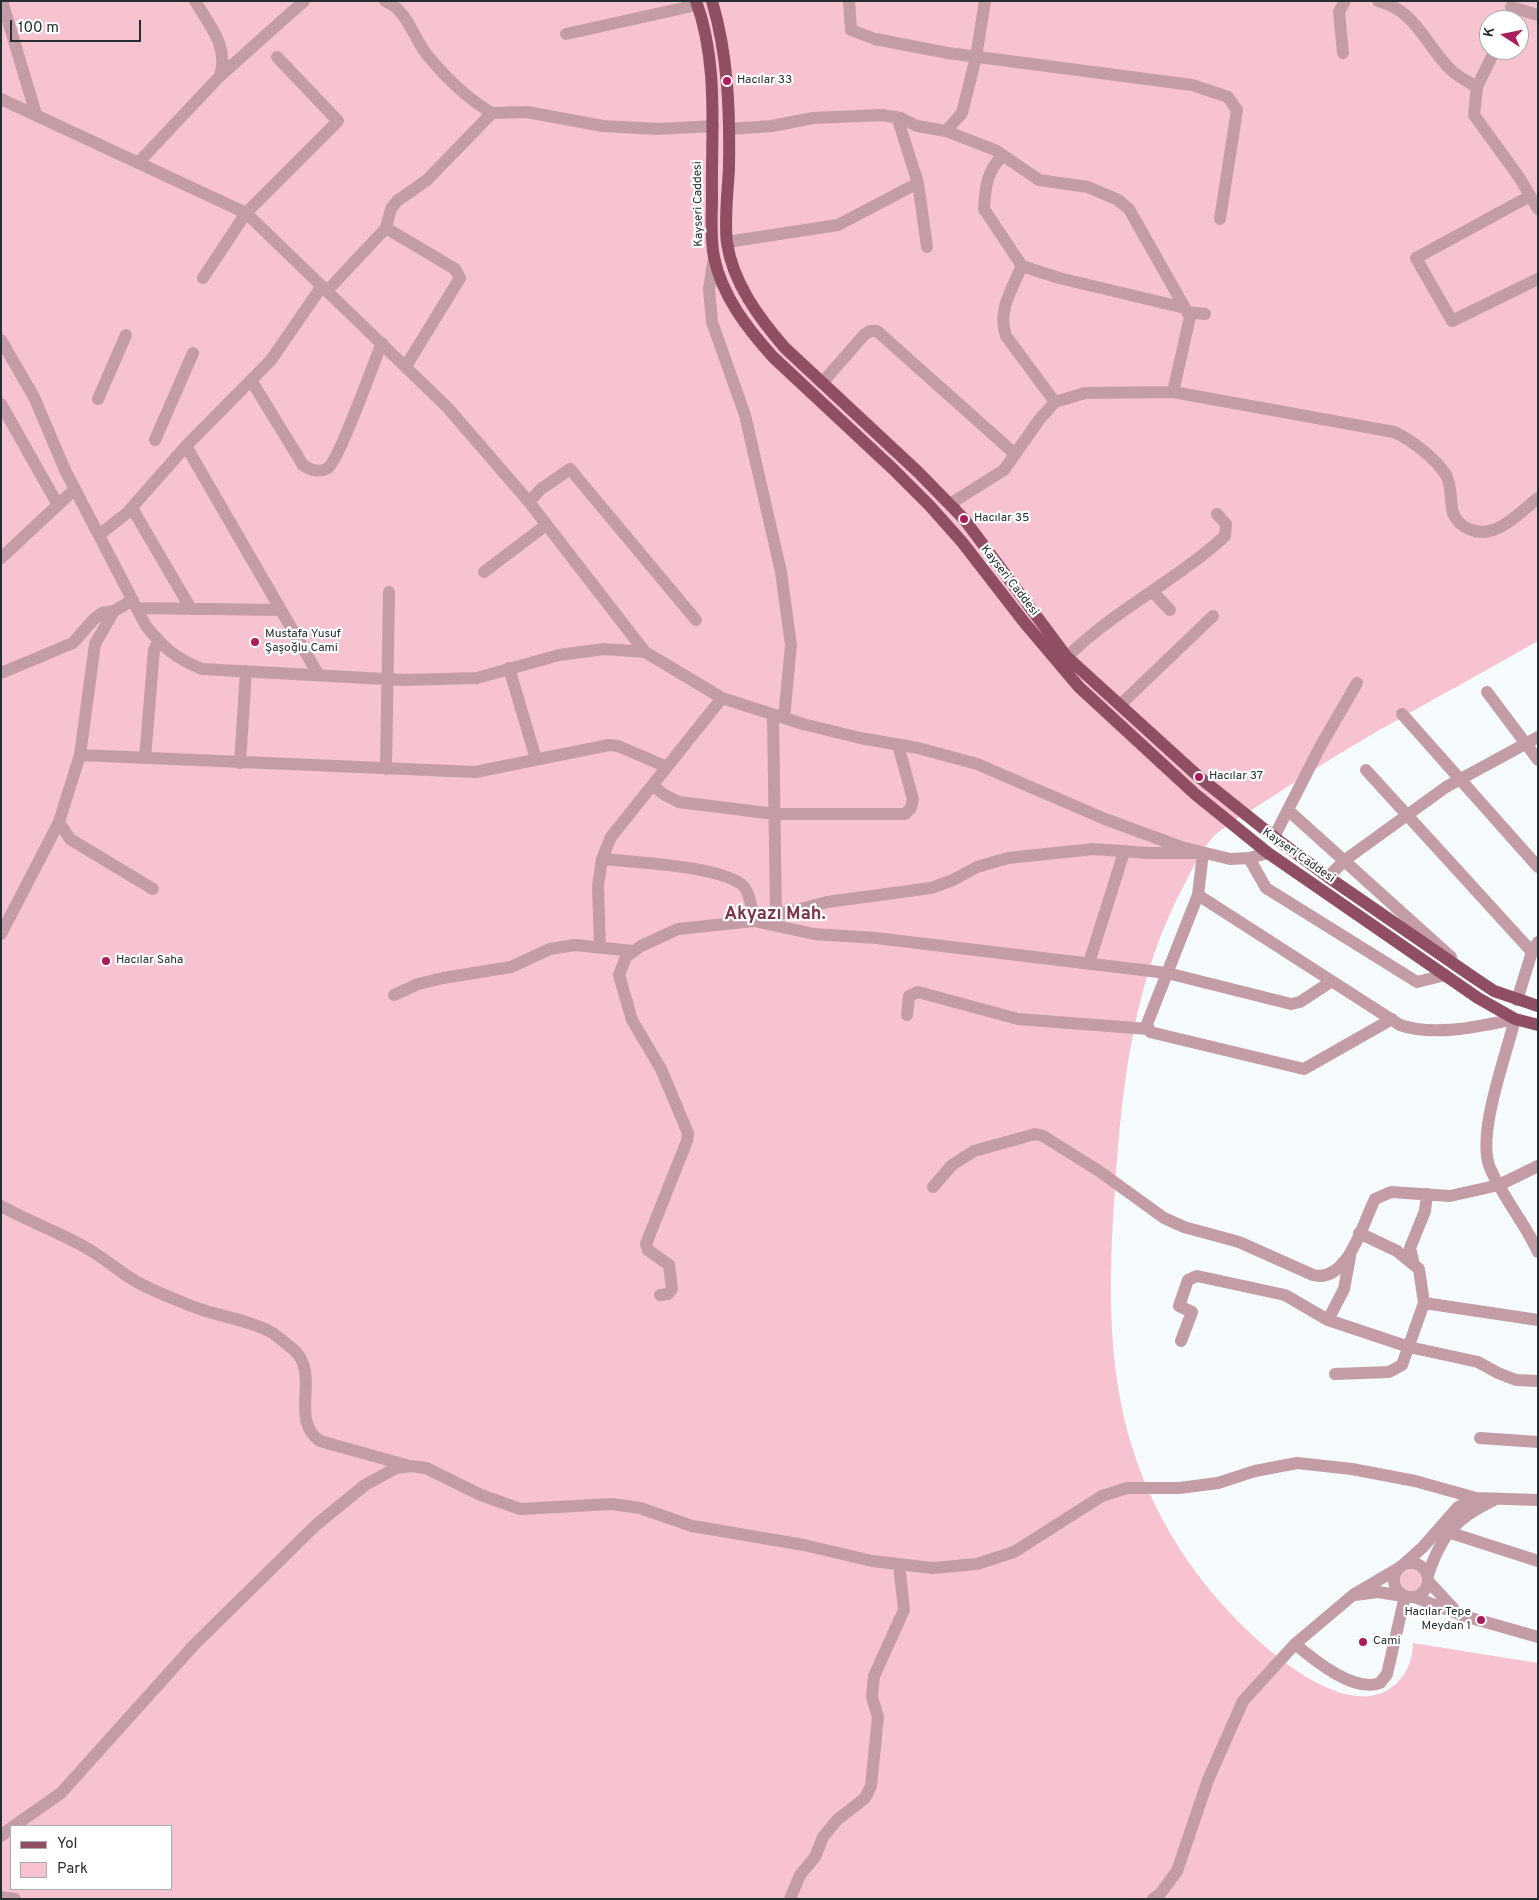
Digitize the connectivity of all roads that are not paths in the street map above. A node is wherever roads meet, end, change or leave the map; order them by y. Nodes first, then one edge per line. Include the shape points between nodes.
1 (2, 1) edge
2 (195, 1) edge
3 (304, 1) edge
4 (386, 1) edge
5 (712, 1) edge
6 (849, 1) edge
7 (985, 1) edge
8 (1345, 1) edge
9 (1378, 1) edge
10 (697, 3) edge
11 (1511, 4) edge
12 (1538, 15) edge
13 (566, 34) dead end
14 (1343, 53) dead end
15 (278, 57) dead end
16 (976, 57) junction
17 (1490, 60) edge
18 (220, 76) junction
19 (1477, 88) junction
20 (1, 99) edge
21 (492, 113) junction
22 (36, 114) junction
23 (897, 118) junction
24 (713, 126) junction
25 (730, 130) junction
26 (946, 131) junction
27 (1003, 155) junction
28 (138, 163) junction
29 (918, 183) junction
30 (1530, 196) junction
31 (1538, 209) edge
32 (246, 213) junction
33 (1220, 219) dead end
34 (386, 228) junction
35 (727, 242) junction
36 (927, 247) dead end
37 (714, 257) junction
38 (1022, 266) junction
39 (203, 278) dead end
40 (1538, 279) edge
41 (324, 289) junction
42 (1186, 310) junction
43 (1205, 314) dead end
44 (126, 335) dead end
45 (1, 340) edge
46 (382, 343) junction
47 (193, 354) dead end
48 (406, 366) junction
49 (251, 380) junction
50 (822, 383) junction
51 (1173, 392) junction
52 (98, 399) dead end
53 (1054, 402) junction
54 (1, 404) edge
55 (155, 440) dead end
56 (186, 446) junction
57 (1015, 454) junction
58 (75, 490) junction
59 (1538, 498) edge
60 (530, 502) junction
61 (950, 504) junction
62 (58, 505) junction
63 (132, 508) junction
64 (1217, 514) dead end
65 (546, 525) junction
66 (99, 535) junction
67 (1, 558) edge
68 (484, 572) dead end
69 (1152, 591) junction
70 (389, 592) dead end
71 (135, 604) junction
72 (191, 609) junction
73 (281, 610) junction
74 (1170, 610) dead end
75 (114, 612) junction
76 (1213, 616) dead end
77 (696, 620) dead end
78 (159, 642) junction
79 (645, 652) junction
80 (1067, 657) junction
81 (509, 668) junction
82 (246, 671) junction
83 (1, 673) edge
84 (318, 674) junction
85 (386, 679) junction
86 (1357, 683) dead end
87 (1487, 692) dead end
88 (722, 698) junction
89 (1120, 705) junction
90 (1402, 714) dead end
91 (779, 716) junction
92 (1538, 737) edge
93 (1526, 744) junction
94 (898, 745) junction
95 (80, 755) junction
96 (144, 758) junction
97 (536, 759) junction
98 (1538, 760) edge
99 (240, 763) junction
100 (667, 767) junction
101 (386, 769) junction
102 (1366, 770) dead end
103 (1461, 779) junction
104 (653, 786) junction
105 (1289, 811) junction
106 (775, 814) junction
107 (1406, 814) junction
108 (59, 822) junction
109 (1274, 837) junction
110 (1124, 852) junction
111 (1203, 852) junction
112 (1268, 853) junction
113 (602, 858) junction
114 (1249, 858) junction
115 (1345, 860) junction
116 (1538, 867) edge
117 (1328, 877) junction
118 (153, 889) dead end
119 (1198, 895) junction
120 (776, 916) junction
121 (754, 921) junction
122 (1, 934) edge
123 (600, 946) junction
124 (633, 951) junction
125 (1535, 953) edge
126 (1089, 963) junction
127 (1168, 973) junction
128 (1445, 975) junction
129 (1473, 977) junction
130 (1332, 981) junction
131 (394, 995) dead end
132 (1517, 1000) junction
133 (1538, 1006) edge
134 (907, 1015) dead end
135 (1515, 1019) junction
136 (1392, 1020) junction
137 (1538, 1025) edge
138 (1148, 1029) junction
139 (1538, 1166) edge
140 (1499, 1185) junction
141 (933, 1187) dead end
142 (1427, 1194) junction
143 (1, 1206) edge
144 (1359, 1233) junction
145 (1537, 1246) edge
146 (1350, 1255) junction
147 (1414, 1265) junction
148 (660, 1295) dead end
149 (1424, 1303) junction
150 (1328, 1320) junction
151 (1538, 1320) edge
152 (1181, 1341) dead end
153 (1409, 1346) junction
154 (1335, 1374) dead end
155 (1538, 1381) edge
156 (1480, 1438) dead end
157 (1538, 1442) edge
158 (411, 1466) junction
159 (1476, 1498) junction
160 (1494, 1500) junction
161 (1538, 1500) edge
162 (1448, 1532) junction
163 (1538, 1561) edge
164 (899, 1564) junction
165 (1401, 1566) junction
166 (1428, 1578) junction
167 (1353, 1595) junction
168 (1407, 1596) junction
169 (1464, 1616) junction
170 (1538, 1636) edge
171 (1295, 1644) junction
172 (16, 1825) edge
173 (1, 1897) edge
174 (15, 1899) edge
175 (790, 1899) edge
176 (1153, 1899) edge

1 - 22 street
2 - 18 street via 221,45 223,66
3 - 18 street
4 - 21 street via 401,12 416,41 456,87 472,102
5 - 25 main road, Kayseri Caddesi via 722,35
6 - 16 street via 851,30 875,38
7 - 16 street
8 - 14 street via 1339,12
9 - 19 street via 1400,11 1413,22 1451,70
10 - 13 street
10 - 24 main road, Kayseri Caddesi via 704,24 712,76
11 - 12 street
15 - 32 street via 338,121
16 - 26 street via 962,113
16 - 33 street via 1192,85 1228,97 1237,110
17 - 19 street
18 - 28 street
19 - 30 street via 1474,115
20 - 22 street
21 - 24 street via 527,112 603,126 658,129
21 - 34 street via 426,180 397,201 391,209
22 - 28 street
23 - 25 street via 882,115 813,118
23 - 26 street
23 - 29 street
24 - 37 main road, Kayseri Caddesi
25 - 35 main road, Kayseri Caddesi
26 - 27 street
27 - 38 street via 988,176 984,209
27 - 42 street via 1039,180 1088,187 1118,200 1129,209
28 - 32 street
29 - 35 street via 838,225
29 - 36 street
30 - 31 street
30 - 40 street via 1416,258 1452,321
32 - 39 street
32 - 41 street
34 - 41 street
34 - 48 street via 455,268 460,278
35 - 50 main road, Kayseri Caddesi via 739,282 760,318 785,348
37 - 91 street via 709,289 712,322 746,415 781,572 791,645
37 - 112 main road, Kayseri Caddesi via 729,299 755,337 930,506 1079,687 1196,794
38 - 42 street
38 - 53 street via 1004,308 1002,327
41 - 46 street
41 - 49 street via 271,360
42 - 43 street
42 - 51 street via 1190,317
44 - 52 street
45 - 58 street via 34,397
46 - 48 street
46 - 49 street via 345,438 331,465 323,470 303,465
47 - 55 street
48 - 60 street via 448,408
49 - 56 street
50 - 57 street via 864,335 877,331
50 - 61 main road, Kayseri Caddesi
51 - 53 street via 1086,393
51 - 59 street via 1394,432 1412,440 1447,476 1455,518 1474,531 1494,530 1505,525
53 - 57 street
54 - 62 street
56 - 63 street
56 - 73 street
57 - 61 street via 1004,470
58 - 62 street
58 - 66 street
60 - 65 street
60 - 77 street via 540,489 570,469
61 - 80 main road, Kayseri Caddesi via 1033,608
62 - 67 street
63 - 66 street
63 - 72 street
64 - 69 street via 1226,524 1225,536
65 - 68 street
65 - 79 street
66 - 71 street
69 - 74 street
69 - 80 street via 1091,633
70 - 85 street
71 - 72 street
71 - 75 street
71 - 78 street
72 - 73 street
73 - 84 street
75 - 83 street via 102,613 94,619 73,644
75 - 95 street via 95,644
76 - 89 street
78 - 82 street via 182,661 202,669
78 - 96 street via 154,650
79 - 81 street via 604,650 568,654
79 - 88 street
80 - 89 main road, Kayseri Caddesi
81 - 85 street via 477,678
81 - 97 street
82 - 84 street
82 - 99 street
84 - 85 street
85 - 101 street
86 - 105 street via 1320,747
87 - 93 street
88 - 91 street
88 - 100 street
89 - 109 main road, Kayseri Caddesi via 1199,777
90 - 103 street
91 - 94 street
91 - 106 street
92 - 93 street
93 - 98 street
93 - 103 street
94 - 106 street via 913,799 905,814
94 - 111 street via 977,764 1105,819
95 - 96 street
95 - 108 street
96 - 99 street
97 - 100 street via 609,745
97 - 101 street via 475,772
99 - 101 street
100 - 104 street
102 - 107 street
103 - 107 street
103 - 116 street
104 - 106 street via 679,802
104 - 113 street via 611,837
105 - 109 street
105 - 115 street
106 - 120 street
107 - 115 street
107 - 125 street
108 - 118 street via 70,839
108 - 122 street
109 - 117 main road, Kayseri Caddesi
110 - 111 street
110 - 120 street via 1094,849 1008,858 977,867 931,888 826,902
110 - 126 street
111 - 114 street via 1230,859
111 - 119 street
112 - 114 street
112 - 128 main road, Kayseri Caddesi
113 - 121 street via 705,871 731,878 748,895
113 - 123 street via 598,886
114 - 128 street via 1266,888 1417,982
115 - 117 street
115 - 129 street
117 - 129 main road, Kayseri Caddesi
119 - 127 street
119 - 130 street
120 - 121 street
121 - 124 street via 678,929
121 - 126 street via 814,934 876,938
123 - 124 street
123 - 131 street via 550,949 511,967 443,978 418,984
124 - 148 street via 619,975 632,1020 661,1069 688,1137 646,1244 648,1250 669,1265 672,1289 668,1294
125 - 132 street
126 - 127 street
127 - 130 street via 1291,1004 1300,1002
127 - 138 street
128 - 135 main road, Kayseri Caddesi
129 - 132 main road, Kayseri Caddesi via 1494,991
130 - 136 street
132 - 133 main road, Kayseri Caddesi
134 - 138 street via 909,996 918,992 1018,1019
135 - 136 street via 1463,1029 1410,1028
135 - 137 main road, Kayseri Caddesi
135 - 140 street via 1486,1129 1485,1148
136 - 138 street via 1304,1069 1155,1035
139 - 140 street
140 - 142 street via 1450,1196
140 - 145 street
141 - 146 street via 952,1165 974,1151 1035,1134 1099,1171 1164,1218 1184,1227 1239,1242 1318,1276 1330,1274
142 - 144 street via 1382,1194 1375,1199
142 - 147 street via 1425,1212 1410,1248
143 - 158 street via 84,1246 138,1282 192,1307 269,1331 300,1356 304,1364 306,1425 314,1437
144 - 146 street
144 - 147 street via 1398,1251
146 - 150 street via 1344,1289
147 - 149 street via 1419,1269
149 - 151 street
149 - 153 street
150 - 152 street via 1285,1295 1194,1276 1188,1280 1179,1306 1192,1312
150 - 153 street
153 - 154 street via 1402,1365 1394,1371
153 - 155 street via 1478,1362 1516,1380
156 - 157 street
158 - 164 street via 441,1473 481,1495 520,1509 612,1504 640,1508 692,1526
158 - 172 street via 396,1468 365,1485 316,1525 194,1645 61,1793
159 - 160 street
159 - 164 street via 1370,1472 1297,1463 1255,1471 1218,1483 1180,1488 1127,1488 1102,1496 1014,1552 977,1564 933,1568
159 - 165 street via 1458,1507 1423,1547
160 - 161 street
160 - 162 street via 1471,1511
162 - 163 street
162 - 166 street via 1437,1548
164 - 175 street via 904,1610 874,1676 872,1697 878,1717 871,1786 865,1798 823,1836 815,1857 800,1875
165 - 166 street via 1415,1563 1421,1566
165 - 167 street
165 - 168 street via 1394,1583
166 - 168 street via 1424,1592
166 - 169 street via 1449,1606
167 - 168 street via 1378,1592
167 - 171 street
168 - 169 street
168 - 171 street via 1387,1674 1380,1683 1363,1684 1326,1670
169 - 170 street
171 - 176 street via 1243,1701 1208,1780 1177,1871
173 - 174 street

